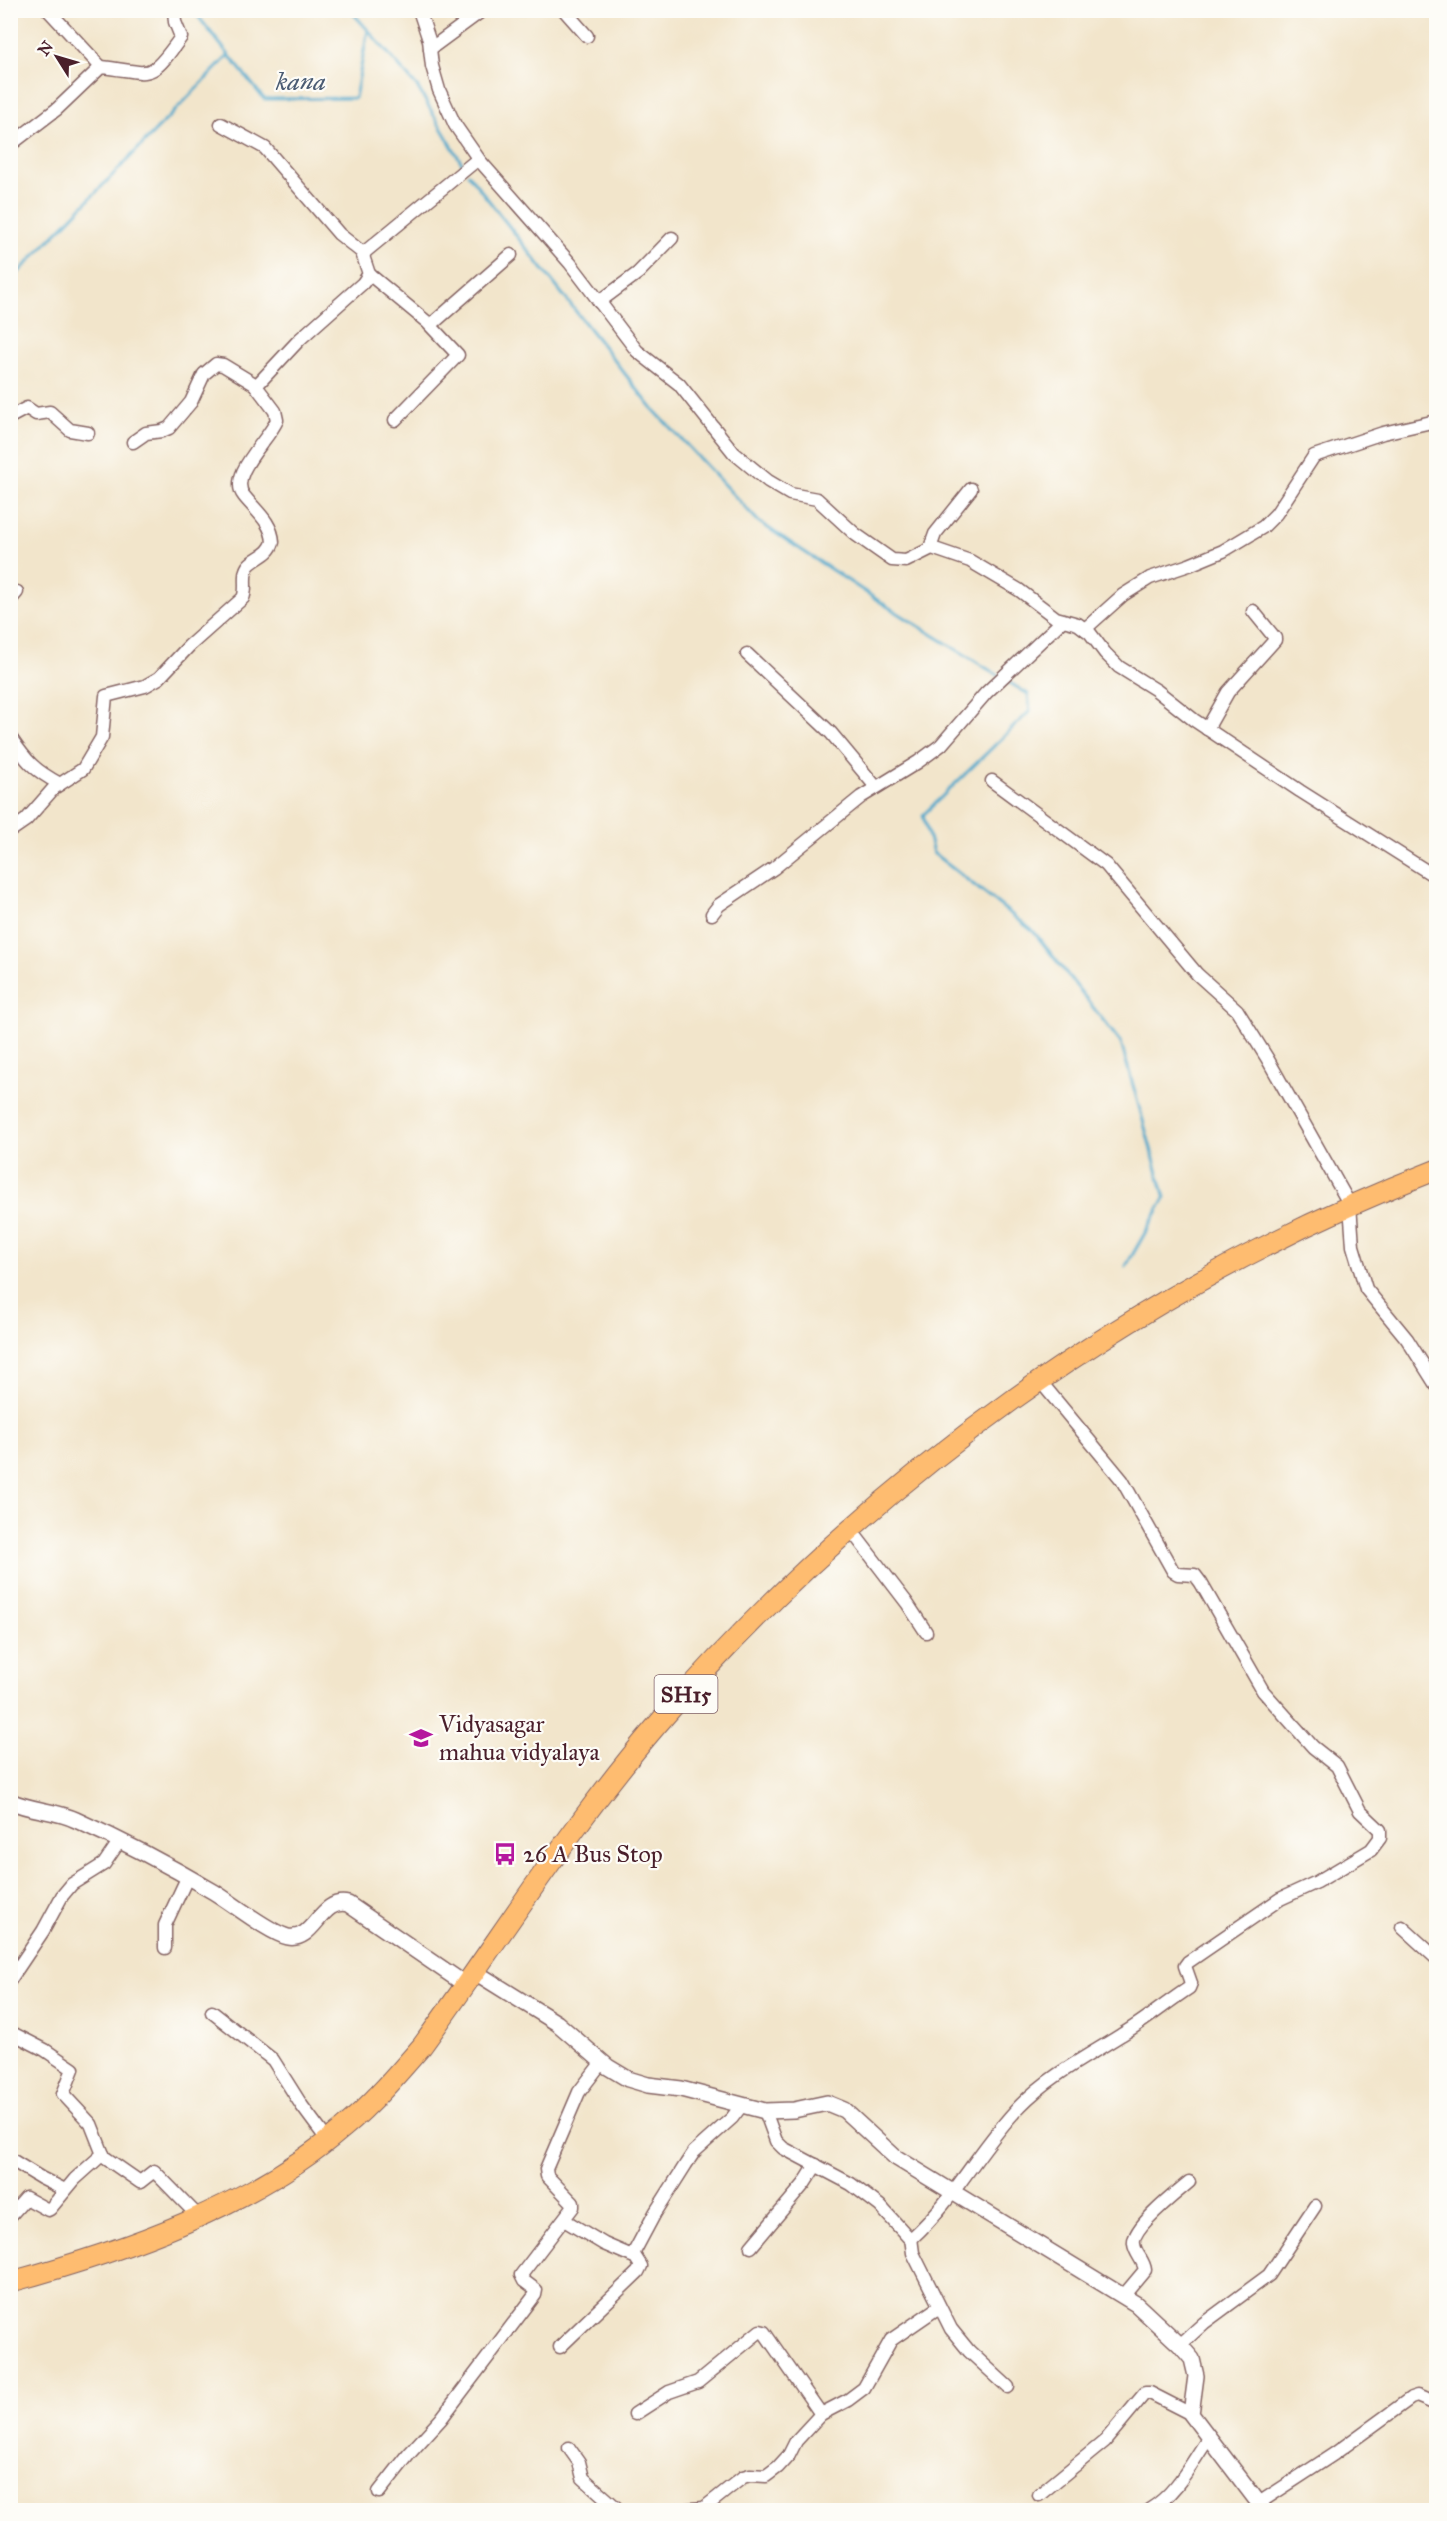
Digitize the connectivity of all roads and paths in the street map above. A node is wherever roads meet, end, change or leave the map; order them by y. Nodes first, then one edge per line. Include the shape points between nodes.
1 (48, 10) edge
2 (174, 10) edge
3 (419, 10) edge
4 (483, 10) edge
5 (564, 10) edge
6 (587, 36) dead end
7 (430, 49) junction
8 (101, 68) junction
9 (221, 124) dead end
10 (10, 145) edge
11 (478, 159) junction
12 (672, 238) dead end
13 (364, 254) junction
14 (511, 255) dead end
15 (369, 274) junction
16 (599, 302) junction
17 (431, 325) junction
18 (256, 385) junction
19 (10, 417) edge
20 (395, 420) dead end
21 (1437, 421) edge
22 (88, 433) dead end
23 (133, 442) dead end
24 (971, 489) dead end
25 (930, 548) junction
26 (1253, 611) dead end
27 (1062, 621) junction
28 (1084, 629) junction
29 (747, 654) dead end
30 (1207, 729) junction
31 (10, 737) edge
32 (992, 781) dead end
33 (60, 784) junction
34 (876, 787) junction
35 (10, 831) edge
36 (1437, 877) edge
37 (712, 914) dead end
38 (1437, 1170) edge
39 (1350, 1205) junction
40 (1040, 1381) junction
41 (1437, 1385) edge
42 (851, 1530) junction
43 (926, 1632) dead end
44 (10, 1801) edge
45 (119, 1842) junction
46 (186, 1878) junction
47 (1402, 1927) dead end
48 (165, 1947) dead end
49 (1437, 1958) edge
50 (470, 1979) junction
51 (10, 1980) edge
52 (212, 2012) dead end
53 (11, 2032) edge
54 (602, 2062) junction
55 (742, 2105) junction
56 (765, 2111) junction
57 (328, 2141) junction
58 (103, 2154) junction
59 (10, 2159) edge
60 (816, 2165) junction
61 (1189, 2182) dead end
62 (65, 2190) junction
63 (954, 2193) junction
64 (1315, 2206) dead end
65 (10, 2216) edge
66 (198, 2216) junction
67 (564, 2220) junction
68 (910, 2238) junction
69 (751, 2247) dead end
70 (634, 2255) junction
71 (10, 2282) edge
72 (1124, 2295) junction
73 (939, 2307) junction
74 (1180, 2345) junction
75 (560, 2347) dead end
76 (1008, 2387) dead end
77 (1437, 2400) edge
78 (635, 2414) dead end
79 (821, 2414) junction
80 (1191, 2414) junction
81 (1208, 2439) junction
82 (569, 2448) dead end
83 (380, 2492) dead end
84 (1039, 2495) dead end
85 (1261, 2507) edge
86 (619, 2511) edge
87 (680, 2511) edge
88 (1149, 2511) edge

1 - 8 street
2 - 8 street via 181,38 154,70 142,74
3 - 7 street
4 - 7 street
5 - 6 street
7 - 11 street via 433,73 446,109
8 - 10 street
9 - 13 street via 265,148 339,234
11 - 13 street
11 - 16 street via 570,263
12 - 16 street via 638,273
13 - 15 street
14 - 17 street
15 - 17 street
15 - 18 street via 345,302 300,339
16 - 25 street via 637,351 679,384 734,453 768,481 790,494 817,499 855,534 892,560 906,561
17 - 20 street via 458,355
18 - 23 street via 216,364 204,374 191,402 169,428 146,433
18 - 33 street via 276,420 238,485 267,523 272,546 248,567 243,598 159,678 145,686 106,696 100,741 83,769
19 - 22 street via 27,408 36,414 48,411 70,430
21 - 28 street via 1379,434 1314,456 1276,514 1263,526 1223,550 1150,578 1123,595
24 - 25 street via 935,534
25 - 27 street via 987,570
26 - 30 street via 1275,640 1228,692
27 - 28 street
27 - 34 street via 986,693 941,745
28 - 30 street via 1119,668
29 - 34 street via 831,733
30 - 36 street
31 - 33 street via 38,772
32 - 39 street via 1106,865 1197,974 1232,1004 1252,1032
33 - 35 street
34 - 37 street
38 - 39 main road, SH15
39 - 40 main road, SH15 via 1153,1307
39 - 41 street via 1355,1254 1366,1289 1407,1339
40 - 42 main road, SH15 via 964,1436
40 - 63 street via 1122,1480 1173,1571 1197,1578 1263,1691 1313,1747 1337,1767 1360,1811 1381,1834 1371,1850 1280,1899 1186,1964 1190,1986 1034,2093 1004,2124
42 - 43 street
42 - 50 main road, SH15 via 777,1598 658,1724 582,1819
44 - 45 street via 74,1819
45 - 46 street
45 - 51 street via 104,1864 72,1884 62,1896
46 - 48 street via 165,1925
46 - 50 street via 289,1937 305,1932 330,1906 348,1904
47 - 49 street
50 - 54 street via 557,2023
50 - 57 main road, SH15 via 394,2079
52 - 57 street via 273,2060
53 - 58 street via 74,2069 63,2094 91,2124
54 - 55 street via 635,2082
54 - 67 street via 579,2092 546,2169 573,2205
55 - 56 street
55 - 70 street via 694,2152
56 - 60 street via 776,2141
56 - 63 street via 827,2103 837,2106 896,2157
57 - 66 main road, SH15 via 281,2173
58 - 62 street
58 - 66 street via 140,2182 154,2171
59 - 62 street
60 - 68 street via 880,2206
60 - 69 street
61 - 72 street via 1149,2218 1135,2238 1134,2246 1145,2270
62 - 65 street via 48,2210 26,2198
63 - 68 street
63 - 72 street
64 - 74 street via 1271,2272
66 - 71 main road, SH15 via 106,2253
67 - 70 street via 604,2244
67 - 83 street via 522,2275 536,2290 535,2295
68 - 73 street via 913,2253
70 - 75 street via 640,2266 638,2272
72 - 74 street
73 - 76 street via 969,2351
73 - 79 street via 891,2340 864,2388
74 - 80 street via 1196,2370
77 - 85 street via 1411,2398
78 - 79 street via 669,2392 698,2382 760,2331
79 - 87 street via 796,2441 784,2462 768,2475 747,2475 704,2508
80 - 81 street
80 - 84 street via 1145,2393 1105,2441
81 - 85 street
81 - 88 street via 1179,2485
82 - 86 street via 584,2478

